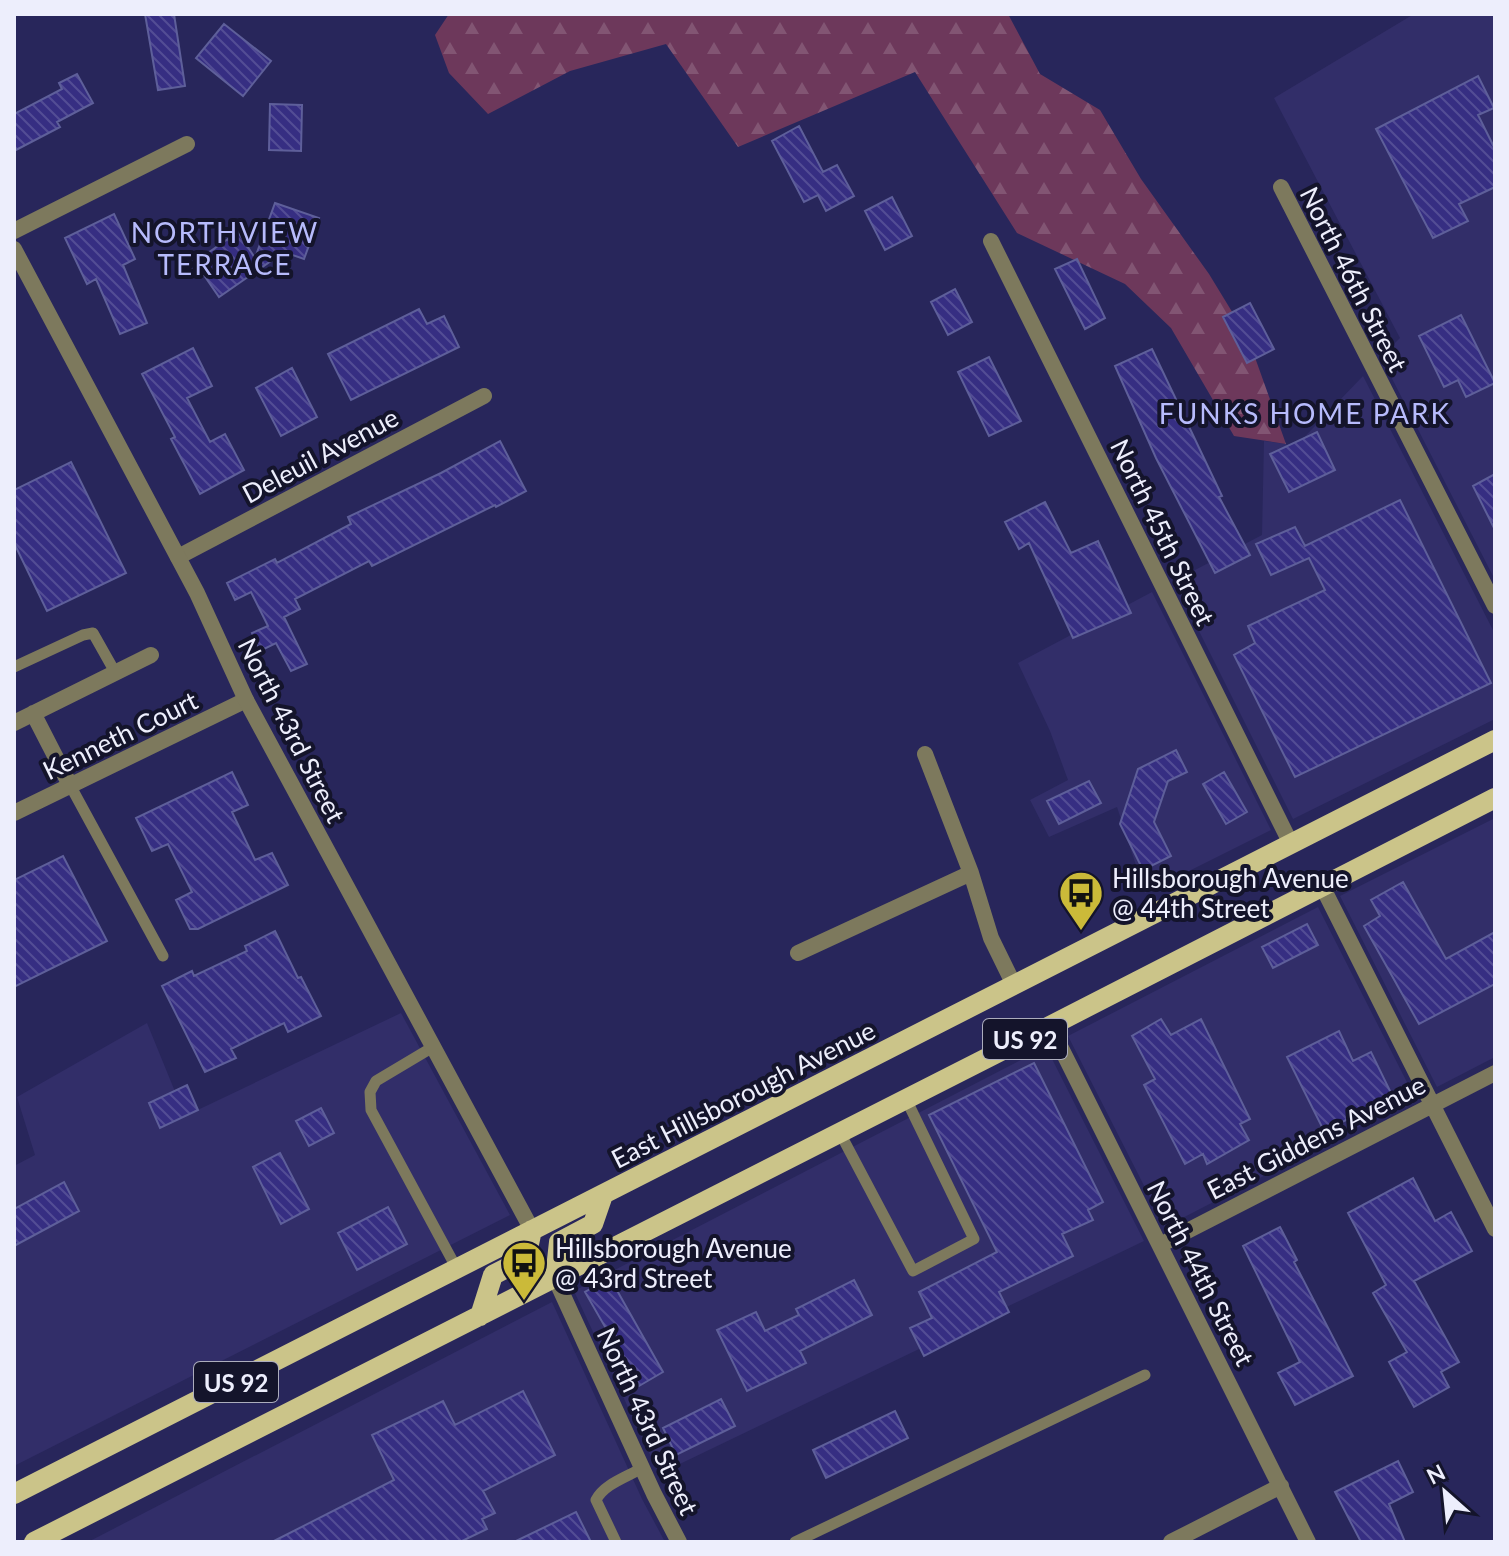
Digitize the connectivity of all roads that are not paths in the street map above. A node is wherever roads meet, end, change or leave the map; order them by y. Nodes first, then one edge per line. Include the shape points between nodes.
1 (187, 144) dead end
2 (1281, 187) dead end
3 (14, 231) edge
4 (991, 241) dead end
5 (14, 249) edge
6 (484, 396) dead end
7 (178, 557) junction
8 (1495, 606) edge
9 (151, 655) dead end
10 (14, 667) edge
11 (115, 672) junction
12 (246, 700) junction
13 (33, 713) junction
14 (14, 723) edge
15 (1495, 740) edge
16 (925, 754) dead end
17 (70, 785) junction
18 (1495, 798) edge
19 (14, 813) edge
20 (1291, 844) junction
21 (971, 873) junction
22 (1322, 886) junction
23 (798, 953) dead end
24 (163, 956) dead end
25 (1014, 985) junction
26 (1050, 1026) junction
27 (433, 1047) junction
28 (1495, 1073) edge
29 (906, 1099) junction
30 (1432, 1105) junction
31 (840, 1133) junction
32 (603, 1195) junction
33 (1495, 1229) edge
34 (532, 1230) junction
35 (1160, 1245) junction
36 (457, 1269) junction
37 (555, 1278) junction
38 (480, 1316) junction
39 (1145, 1375) dead end
40 (642, 1468) junction
41 (1281, 1486) junction
42 (14, 1494) edge
43 (34, 1542) edge
44 (616, 1542) edge
45 (679, 1542) edge
46 (795, 1542) edge
47 (1171, 1542) edge
48 (1308, 1542) edge

1 - 3 street
2 - 8 street, North 46th Street
4 - 20 street, North 45th Street
5 - 7 street, North 43rd Street
6 - 7 street, Deleuil Avenue
7 - 12 street, North 43rd Street
9 - 11 street
10 - 11 lane via 93,633
11 - 13 street
12 - 17 street, Kenneth Court
12 - 27 street, North 43rd Street
13 - 14 street
13 - 17 street
15 - 20 main road, East Hillsborough Avenue / US 92
16 - 21 street
17 - 19 street, Kenneth Court
17 - 24 lane
18 - 22 main road, US 92
20 - 25 main road, East Hillsborough Avenue / US 92
21 - 23 street
21 - 25 street via 991,938
22 - 26 main road, US 92
22 - 30 street
25 - 32 main road, East Hillsborough Avenue / US 92
26 - 29 main road, US 92
26 - 35 street, North 44th Street
27 - 34 street, North 43rd Street
27 - 36 lane via 376,1081 370,1092 371,1110
28 - 30 street, East Giddens Avenue
29 - 31 main road, US 92
29 - 31 lane via 974,1239 913,1271
30 - 33 street
30 - 35 street, East Giddens Avenue
31 - 37 main road, US 92
32 - 34 main road, East Hillsborough Avenue / US 92
32 - 37 main road via 593,1224 559,1242
34 - 36 main road, East Hillsborough Avenue / US 92
34 - 38 main road via 526,1258 493,1275
35 - 41 street, North 44th Street
36 - 42 main road, East Hillsborough Avenue / US 92
37 - 38 main road, US 92
37 - 40 street, North 43rd Street
38 - 43 main road, US 92
39 - 46 lane
40 - 44 lane via 604,1489 596,1500
40 - 45 street, North 43rd Street
41 - 47 street
41 - 48 street, North 44th Street

